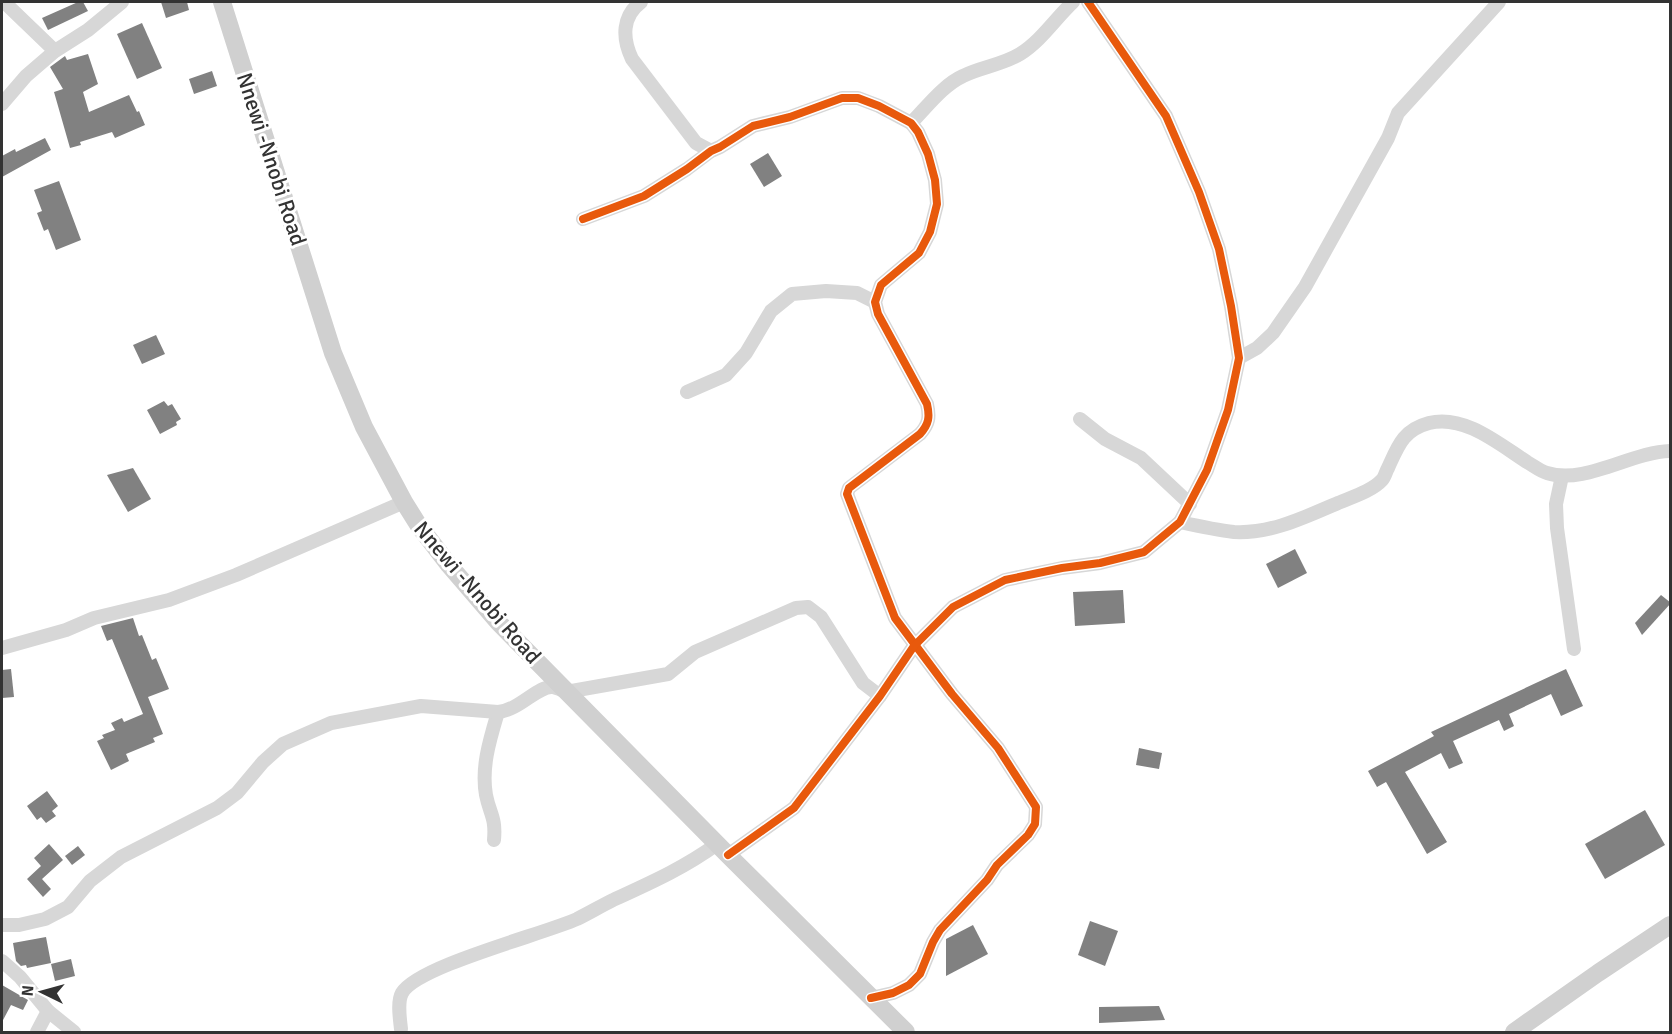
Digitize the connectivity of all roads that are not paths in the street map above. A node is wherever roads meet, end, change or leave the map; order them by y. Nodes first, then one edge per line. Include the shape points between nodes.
1 (4, 2) edge
2 (122, 2) edge
3 (222, 2) edge
4 (641, 2) edge
5 (1073, 2) edge
6 (1088, 2) edge
7 (1499, 2) edge
8 (55, 51) junction
9 (2, 104) edge
10 (910, 123) junction
11 (711, 151) junction
12 (583, 219) dead end
13 (875, 302) junction
14 (1239, 358) junction
15 (687, 392) dead end
16 (1080, 419) dead end
17 (1671, 451) edge
18 (1562, 476) junction
19 (404, 502) junction
20 (1190, 504) junction
21 (1180, 522) junction
22 (914, 646) junction
23 (2, 648) edge
24 (1574, 649) dead end
25 (566, 692) junction
26 (880, 696) junction
27 (498, 712) junction
28 (494, 840) dead end
29 (722, 850) junction
30 (1671, 925) edge
31 (2, 926) edge
32 (2, 961) edge
33 (871, 998) junction
34 (48, 1011) junction
35 (400, 1029) dead end
36 (37, 1032) edge
37 (74, 1032) edge
38 (906, 1032) edge
39 (1514, 1032) edge

1 - 8 street
2 - 8 street
3 - 19 main road, Nnewi -Nnobi Road via 333,353 364,427
4 - 11 street via 633,7 626,21 624,36 632,59 696,143
5 - 10 street via 1021,54 961,76
6 - 14 street via 1166,116 1199,192 1219,249
7 - 14 street via 1398,113 1384,146 1305,287 1273,333
8 - 9 street
10 - 11 street via 858,98 842,98 753,126
10 - 13 street via 928,154 937,204 930,232 919,253 881,285
11 - 12 street via 644,196
13 - 15 street via 857,292 792,294 771,311 746,353 726,375
13 - 22 street via 930,415 920,434 849,488 847,494 895,618
14 - 20 street via 1228,410 1207,470
16 - 20 street via 1105,439 1141,458
17 - 18 street
18 - 21 street via 1545,473 1479,432 1452,422 1430,423 1413,430 1398,444 1382,480 1302,519 1262,530 1235,532
18 - 24 street via 1556,504 1557,528
19 - 23 street via 169,600 94,618
19 - 25 main road, Nnewi -Nnobi Road via 449,565
20 - 21 street
21 - 22 street via 1144,552 1005,580 953,607
22 - 26 street
22 - 33 street via 998,748 1036,807 1035,824 940,930 920,974 893,993
25 - 26 street via 668,674 694,652 796,608 808,607 821,617 863,683
25 - 27 street via 543,688 509,711
25 - 29 main road, Nnewi -Nnobi Road
26 - 29 street via 794,808
27 - 28 street via 486,763 486,797 496,824
27 - 31 street via 421,706 331,723 283,744 237,793 217,808 121,857 90,881 68,907 45,919
29 - 33 main road, Nnewi -Nnobi Road
29 - 35 street via 576,919 486,950 412,983 401,993
30 - 39 main road
32 - 34 street
33 - 38 main road, Nnewi -Nnobi Road
34 - 36 street
34 - 37 street

